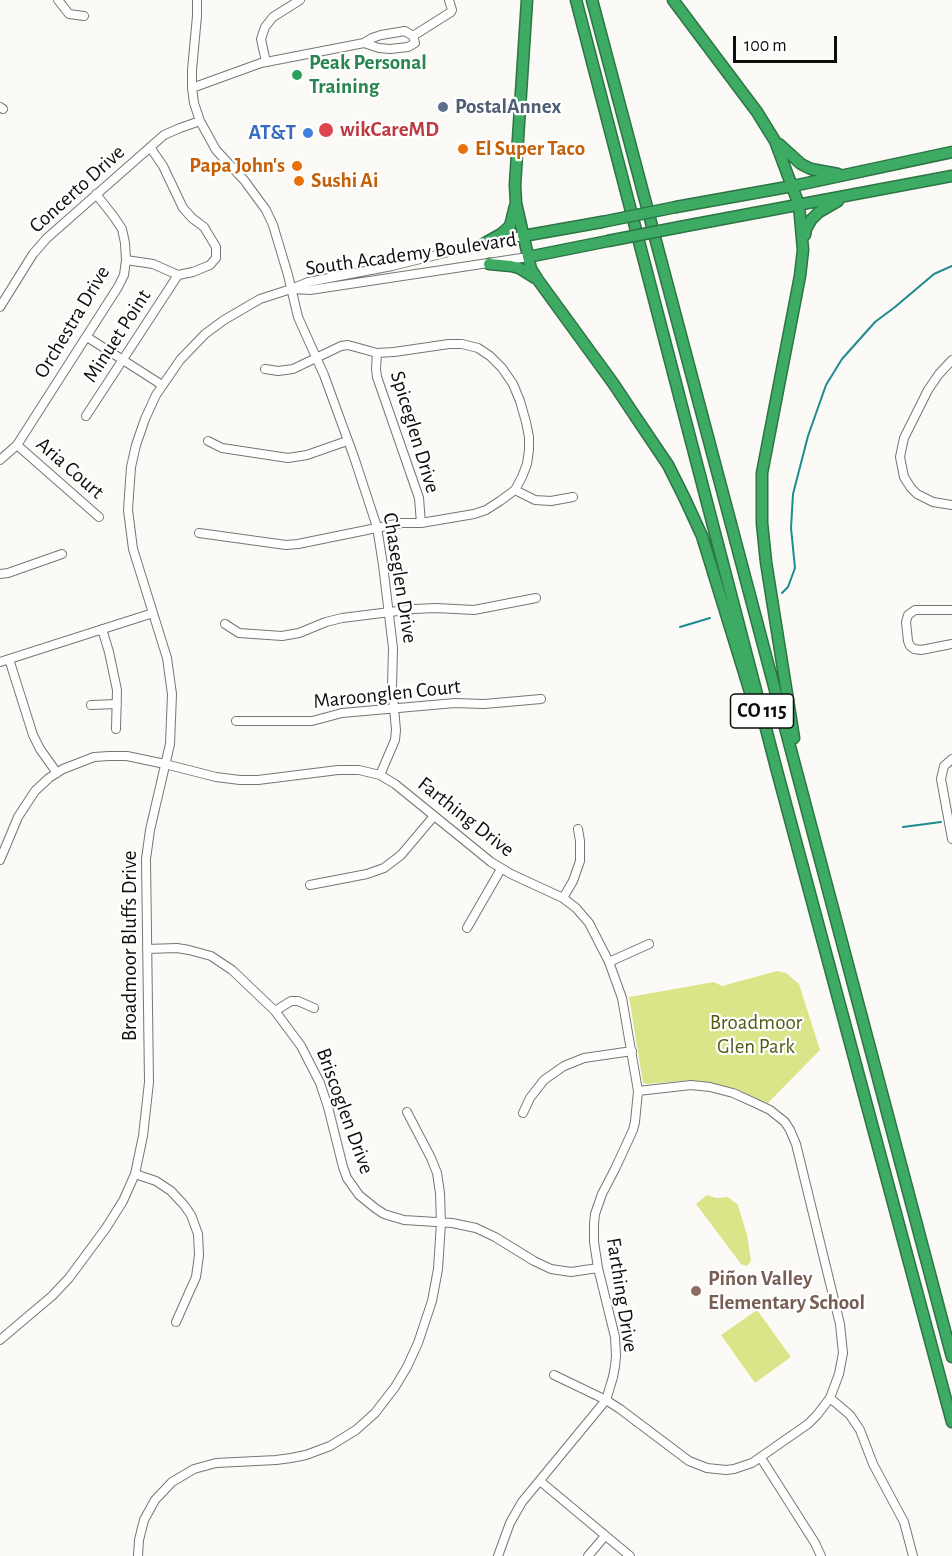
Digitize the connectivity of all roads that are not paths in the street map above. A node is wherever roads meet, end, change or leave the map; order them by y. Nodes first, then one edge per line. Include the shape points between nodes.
1 (58, 0) edge
2 (196, 0) edge
3 (300, 0) edge
4 (449, 0) edge
5 (527, 0) edge
6 (576, 0) edge
7 (592, 0) edge
8 (673, 0) edge
9 (84, 16) dead end
10 (413, 36) junction
11 (364, 43) junction
12 (266, 62) junction
13 (192, 88) junction
14 (200, 122) junction
15 (775, 141) junction
16 (150, 147) junction
17 (952, 152) edge
18 (848, 175) junction
19 (952, 176) edge
20 (793, 186) junction
21 (96, 194) junction
22 (849, 195) junction
23 (516, 203) junction
24 (799, 205) junction
25 (523, 236) junction
26 (485, 243) junction
27 (803, 250) junction
28 (528, 257) junction
29 (126, 260) junction
30 (489, 264) junction
31 (178, 276) junction
32 (538, 280) junction
33 (291, 289) junction
34 (0, 307) edge
35 (87, 337) junction
36 (377, 353) junction
37 (316, 358) junction
38 (122, 360) junction
39 (952, 360) edge
40 (265, 369) dead end
41 (162, 385) junction
42 (86, 416) dead end
43 (208, 441) dead end
44 (347, 441) junction
45 (17, 445) junction
46 (0, 460) edge
47 (515, 490) junction
48 (573, 497) dead end
49 (952, 505) edge
50 (99, 517) dead end
51 (421, 523) junction
52 (377, 527) junction
53 (199, 533) dead end
54 (62, 554) dead end
55 (0, 574) edge
56 (536, 598) dead end
57 (952, 610) edge
58 (153, 612) junction
59 (390, 613) junction
60 (225, 624) dead end
61 (102, 629) junction
62 (952, 644) edge
63 (9, 659) junction
64 (0, 662) edge
65 (541, 699) dead end
66 (117, 704) junction
67 (91, 705) dead end
68 (395, 709) junction
69 (236, 721) dead end
70 (116, 729) dead end
71 (952, 759) edge
72 (165, 764) junction
73 (777, 771) junction
74 (57, 773) junction
75 (380, 776) junction
76 (804, 798) junction
77 (434, 816) junction
78 (578, 829) dead end
79 (952, 839) edge
80 (0, 860) edge
81 (501, 869) junction
82 (310, 885) dead end
83 (563, 897) junction
84 (467, 928) dead end
85 (649, 944) dead end
86 (147, 950) junction
87 (609, 962) junction
88 (314, 1008) dead end
89 (275, 1011) junction
90 (632, 1051) junction
91 (638, 1091) junction
92 (407, 1112) dead end
93 (523, 1113) dead end
94 (135, 1174) junction
95 (441, 1222) junction
96 (597, 1268) junction
97 (176, 1322) dead end
98 (0, 1340) edge
99 (952, 1357) edge
100 (554, 1375) dead end
101 (830, 1398) junction
102 (606, 1400) junction
103 (952, 1422) edge
104 (761, 1458) junction
105 (540, 1481) junction
106 (605, 1536) junction
107 (138, 1556) edge
108 (498, 1556) edge
109 (588, 1556) edge
110 (630, 1556) edge
111 (821, 1556) edge
112 (913, 1556) edge

1 - 9 street via 69,14
2 - 13 street
3 - 12 street via 273,17 265,27 261,39
4 - 10 street via 451,12
5 - 23 highway
6 - 73 highway, CO 115
7 - 76 highway, CO 115
8 - 15 highway
10 - 11 street via 400,31
10 - 11 street via 415,43 404,48 378,48
11 - 12 street
12 - 13 street
13 - 14 street
14 - 16 street, Concerto Drive via 164,135
14 - 33 street via 216,150 266,210
15 - 18 highway via 811,169
15 - 20 highway
16 - 21 street, Concerto Drive
16 - 31 street via 183,208 204,227 216,247 216,258 210,265
17 - 18 highway, South Academy Boulevard
18 - 20 highway, South Academy Boulevard
19 - 22 highway, South Academy Boulevard
20 - 24 highway
20 - 25 highway, South Academy Boulevard, bridge
21 - 29 street, Orchestra Drive via 122,229
21 - 34 street, Concerto Drive via 33,254
22 - 24 highway, South Academy Boulevard
22 - 27 highway via 811,220
23 - 25 highway
23 - 26 highway via 510,226
24 - 27 highway
24 - 28 highway, South Academy Boulevard, bridge
25 - 26 street, South Academy Boulevard
25 - 28 highway
26 - 33 street, South Academy Boulevard
27 - 76 highway via 762,473 762,523
28 - 30 street, South Academy Boulevard
28 - 32 highway
29 - 31 street via 153,264
29 - 35 street, Orchestra Drive via 118,288
30 - 32 highway via 519,268
30 - 33 street, South Academy Boulevard via 310,290
31 - 38 street, Minuet Point
32 - 73 highway via 613,383 668,465 684,497 702,536
33 - 37 street, Chaseglen Drive
33 - 41 street, Broadmoor Bluffs Drive via 260,299 205,334
35 - 38 street
35 - 45 street, Orchestra Drive
36 - 37 street via 348,345
36 - 47 street via 462,344 490,356 513,384 529,437 527,464
36 - 51 street, Spiceglen Drive via 377,377 419,498
37 - 40 street via 285,371
37 - 44 street, Chaseglen Drive
38 - 41 street
38 - 42 street, Minuet Point
39 - 49 street via 930,388 904,438 900,456 904,477 918,495
41 - 58 street, Broadmoor Bluffs Drive via 136,445 128,500 133,549
43 - 44 street via 222,448 288,458
44 - 52 street, Chaseglen Drive
45 - 46 street, Orchestra Drive
45 - 50 street, Aria Court
47 - 48 street via 535,500
47 - 51 street via 486,510
51 - 52 street
52 - 53 street via 286,545
52 - 59 street, Chaseglen Drive
54 - 55 street
56 - 59 street via 474,610 436,608
57 - 62 street via 915,610 906,622 908,641 914,649
58 - 61 street
58 - 72 street, Broadmoor Bluffs Drive via 167,658 172,694
59 - 60 street via 342,618 282,636 239,633
59 - 68 street, Chaseglen Drive
61 - 63 street
61 - 66 street
63 - 64 street
63 - 74 street via 33,735
65 - 68 street, Maroonglen Court
66 - 67 street
66 - 70 street
68 - 69 street, Maroonglen Court via 342,713 312,721
68 - 75 street, Chaseglen Drive via 395,740
71 - 79 street via 944,766 940,779
72 - 74 street, Farthing Drive via 109,756 79,762
72 - 75 street, Farthing Drive via 240,780 351,769
72 - 86 street, Broadmoor Bluffs Drive via 146,859
73 - 103 highway, CO 115
74 - 80 street, Farthing Drive via 25,804
75 - 77 street, Farthing Drive
76 - 99 highway, CO 115
77 - 81 street, Farthing Drive
77 - 82 street via 401,855 384,868
78 - 83 street via 580,861
81 - 83 street, Farthing Drive
81 - 84 street
83 - 87 street, Farthing Drive via 589,923
85 - 87 street
86 - 89 street, Briscoglen Drive via 177,948 211,956 232,970
86 - 94 street, Broadmoor Bluffs Drive via 149,1082
87 - 90 street, Farthing Drive via 622,998
88 - 89 street via 298,1001
89 - 95 street, Briscoglen Drive via 301,1046 317,1077 343,1167 359,1195 394,1218
90 - 91 street, Farthing Drive
90 - 93 street via 584,1058 564,1066 544,1080
91 - 96 street, Farthing Drive via 633,1130 595,1214
91 - 101 street via 692,1085 723,1090 770,1110 790,1130 842,1334 842,1363
92 - 95 street via 437,1173
94 - 97 street via 171,1191 191,1215 198,1234 196,1277
94 - 98 street, Broadmoor Bluffs Drive via 111,1221 69,1278
95 - 96 street, Briscoglen Drive via 485,1232 551,1269 570,1272
95 - 107 street via 438,1269 427,1319 395,1387 375,1413 344,1438 306,1455 216,1463 182,1475 163,1490 149,1510 141,1529
96 - 102 street, Farthing Drive via 615,1336 616,1356
100 - 102 street
101 - 104 street via 808,1424
101 - 112 street via 860,1430 904,1522
102 - 104 street via 699,1465 734,1469
102 - 105 street, Farthing Drive
104 - 111 street
105 - 106 street
105 - 108 street, Farthing Drive via 516,1512
106 - 109 street
106 - 110 street

